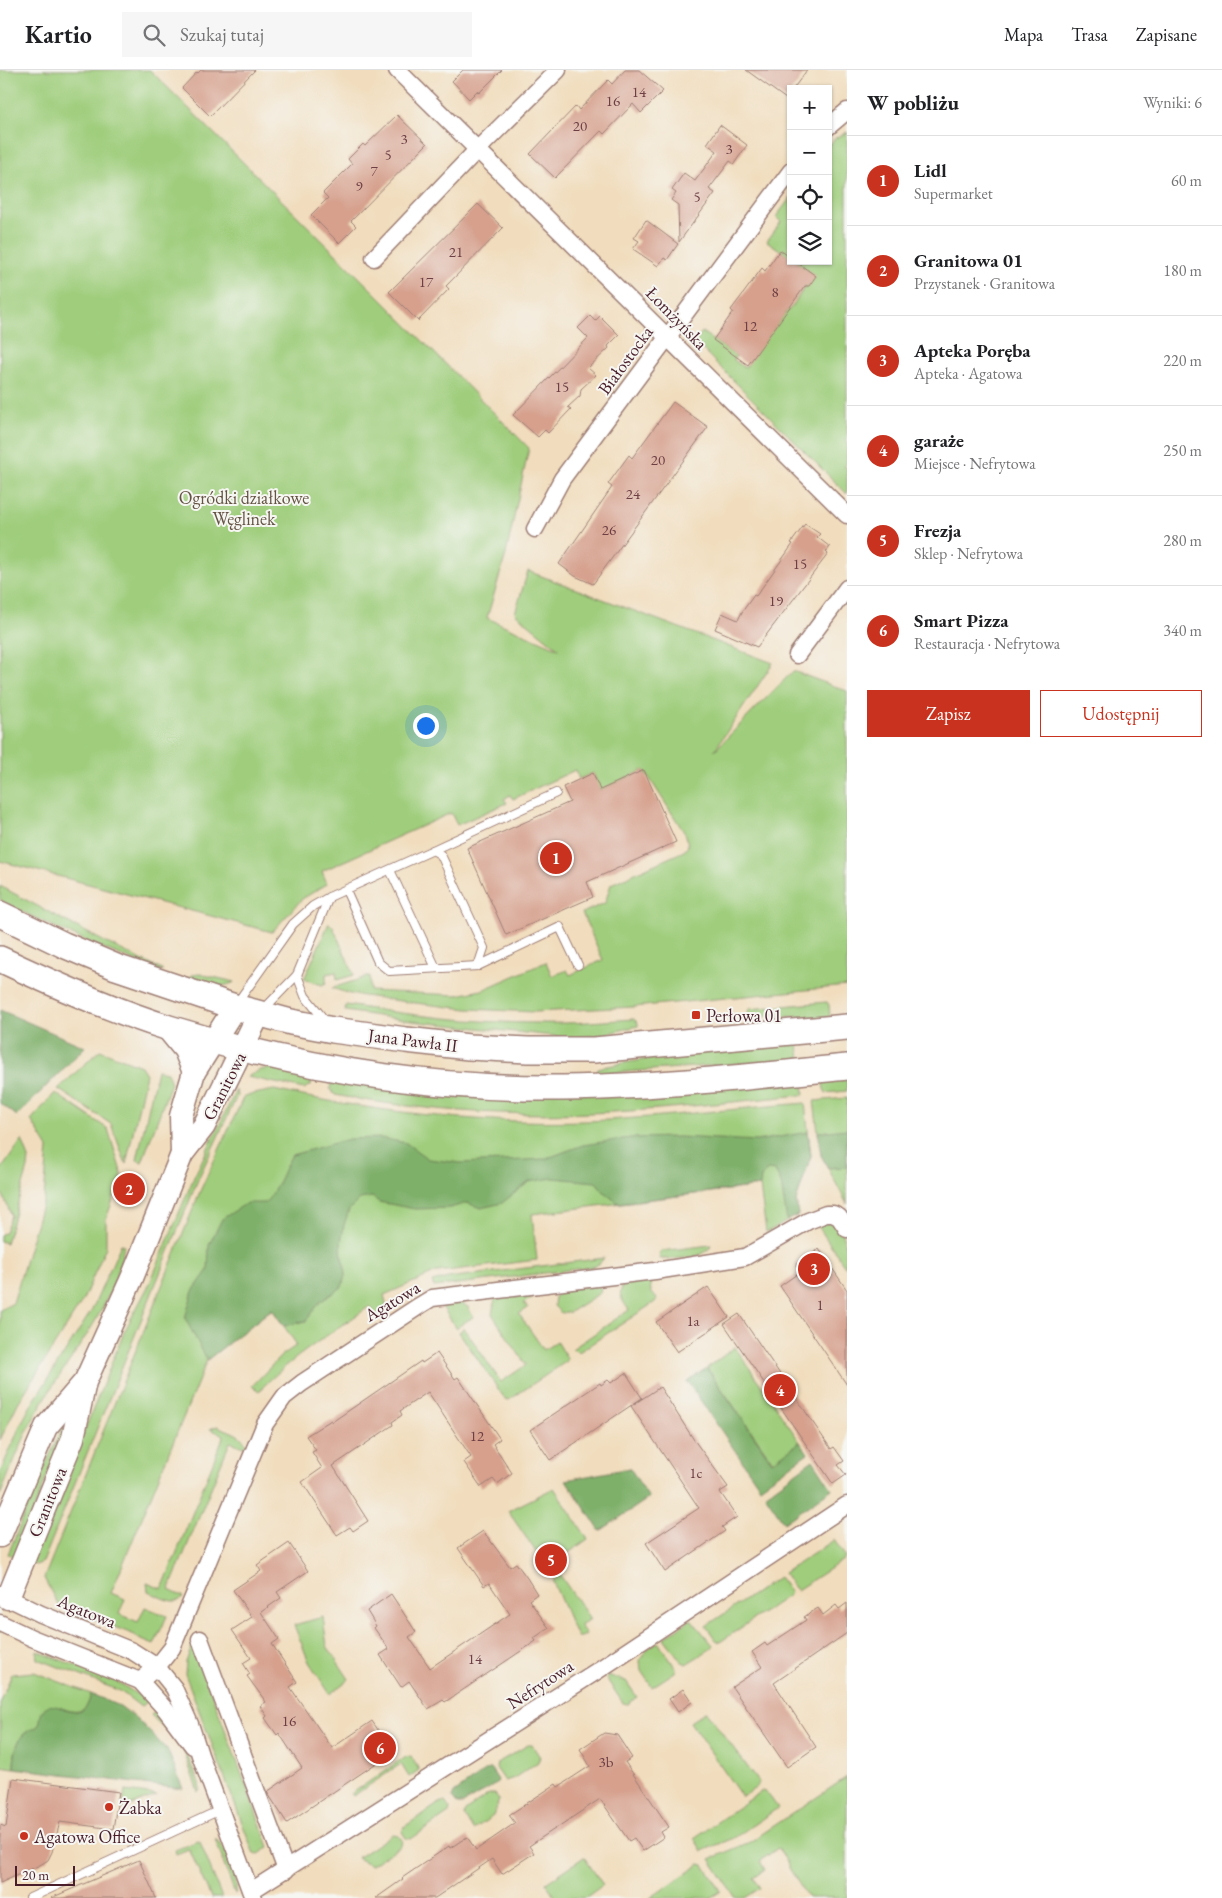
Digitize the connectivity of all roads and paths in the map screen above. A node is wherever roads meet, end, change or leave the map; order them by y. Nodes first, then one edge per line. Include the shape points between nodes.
1 (397, 70) edge
2 (558, 70) edge
3 (847, 112) edge
4 (832, 124) edge
5 (477, 150) junction
6 (788, 175) edge
7 (374, 258) dead end
8 (666, 337) junction
9 (847, 515) edge
10 (534, 529) dead end
11 (847, 588) edge
12 (797, 655) dead end
13 (556, 793) dead end
14 (433, 850) junction
15 (390, 870) junction
16 (346, 890) junction
17 (329, 897) junction
18 (0, 914) edge
19 (0, 959) edge
20 (578, 965) dead end
21 (478, 966) junction
22 (436, 968) junction
23 (297, 975) junction
24 (235, 1007) junction
25 (259, 1014) junction
26 (847, 1027) edge
27 (167, 1028) junction
28 (333, 1030) junction
29 (214, 1041) junction
30 (243, 1049) junction
31 (847, 1067) edge
32 (194, 1072) junction
33 (182, 1154) junction
34 (847, 1229) edge
35 (85, 1382) junction
36 (847, 1505) edge
37 (0, 1536) edge
38 (4, 1596) edge
39 (0, 1621) edge
40 (200, 1639) dead end
41 (158, 1668) junction
42 (140, 1681) junction
43 (200, 1755) junction
44 (220, 1810) junction
45 (286, 1870) junction
46 (252, 1895) edge
47 (30, 1898) edge

1 - 5 street, Łomżyńska
2 - 5 street
3 - 4 street
5 - 7 street
5 - 8 street, Łomżyńska
6 - 8 street, Białostocka
8 - 9 street, Łomżyńska
8 - 10 street, Białostocka via 562,480
11 - 12 street
13 - 14 lane
14 - 15 lane
14 - 21 lane via 441,855 484,948
15 - 16 lane
15 - 22 lane
16 - 17 lane
16 - 22 lane via 378,962 390,971
17 - 23 lane
17 - 24 lane via 293,924
18 - 24 main road, Jana Pawła II via 116,967
19 - 27 main road via 48,982
20 - 21 lane via 560,927
21 - 22 lane
23 - 25 lane
23 - 28 lane via 304,996
24 - 25 main road, Jana Pawła II
24 - 29 street, Granitowa
25 - 28 main road, Jana Pawła II
25 - 30 street, Granitowa
26 - 28 main road, Jana Pawła II via 594,1050 469,1047
27 - 29 main road
27 - 32 street via 185,1050
29 - 30 main road
29 - 32 street, Granitowa
30 - 31 main road via 383,1076 498,1087 600,1087
30 - 33 street, Granitowa via 204,1126
32 - 33 street, Granitowa via 182,1116
33 - 35 street, Granitowa via 132,1278
34 - 41 street, Agatowa via 840,1217 826,1214 744,1257 432,1298 284,1397 265,1424 188,1613 172,1648
35 - 37 street, Granitowa via 46,1427
35 - 38 street, Granitowa via 73,1438
36 - 45 street, Nefrytowa via 597,1671
38 - 39 street, Granitowa
38 - 41 street, Agatowa via 132,1651
39 - 42 street, Agatowa via 32,1638
40 - 45 street
41 - 42 street, Agatowa
41 - 43 street, Agatowa via 174,1688
42 - 43 street, Agatowa
43 - 44 street, Agatowa
44 - 46 street, Agatowa
44 - 47 lane
45 - 46 street, Nefrytowa

